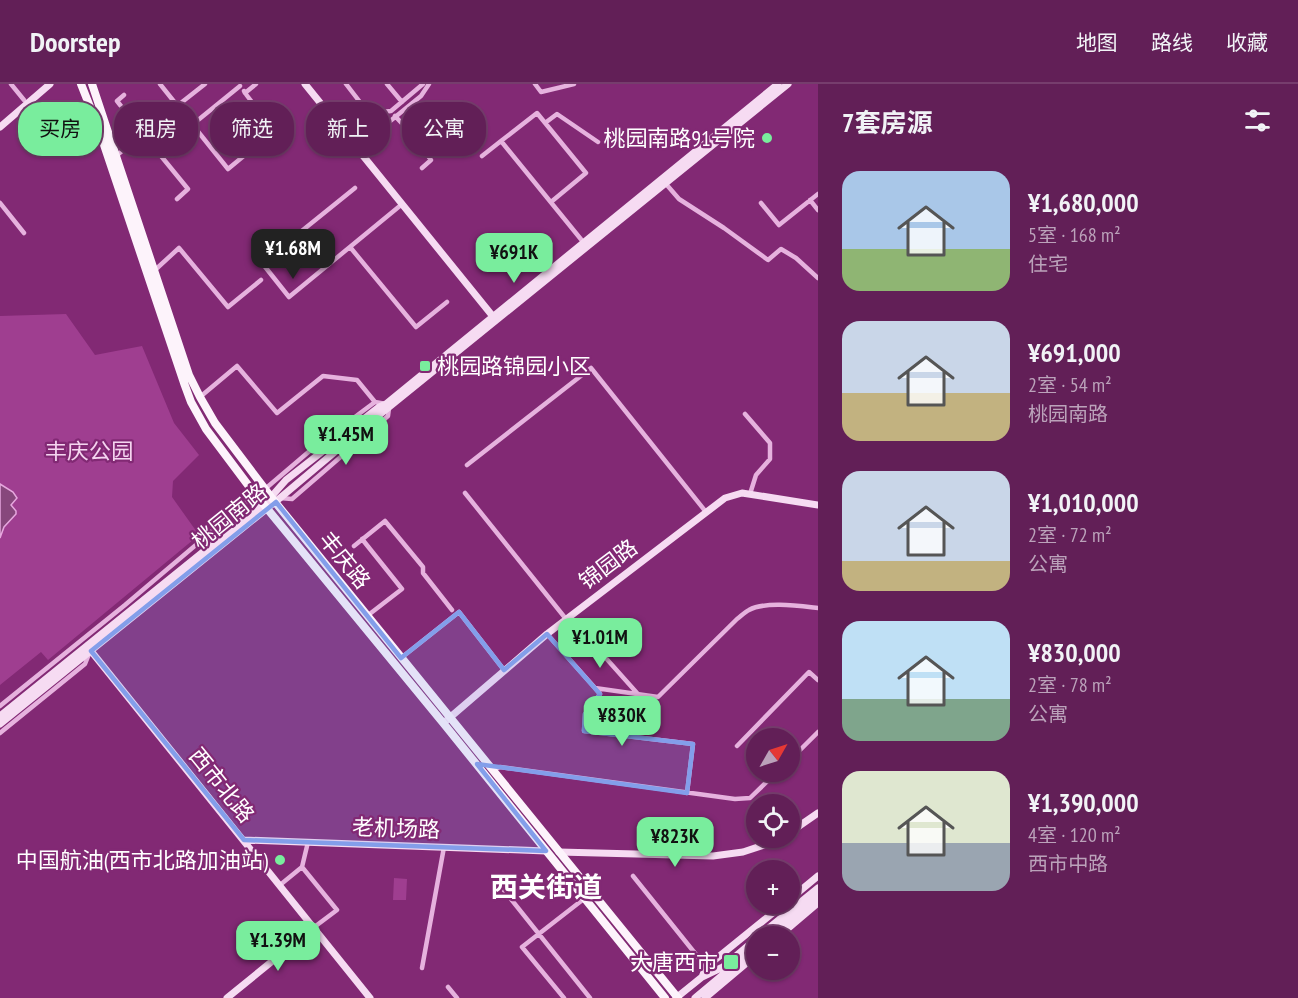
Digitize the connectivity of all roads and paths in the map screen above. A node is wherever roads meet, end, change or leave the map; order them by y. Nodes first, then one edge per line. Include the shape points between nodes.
1 (11, 84) edge
2 (43, 84) edge
3 (50, 84) edge
4 (81, 84) edge
5 (92, 84) edge
6 (160, 84) edge
7 (205, 84) edge
8 (256, 84) edge
9 (305, 84) edge
10 (346, 84) edge
11 (387, 84) edge
12 (423, 84) edge
13 (429, 84) edge
14 (535, 84) edge
15 (574, 84) edge
16 (778, 84) edge
17 (788, 84) edge
18 (239, 85) edge
19 (245, 93) junction
20 (124, 95) dead end
21 (24, 100) junction
22 (118, 102) edge
23 (174, 102) edge
24 (182, 102) edge
25 (320, 102) edge
26 (402, 102) junction
27 (395, 116) junction
28 (0, 120) edge
29 (198, 120) edge
30 (390, 120) edge
31 (545, 123) junction
32 (0, 126) edge
33 (198, 132) edge
34 (501, 141) junction
35 (598, 142) dead end
36 (114, 150) edge
37 (486, 153) edge
38 (116, 156) edge
39 (161, 156) edge
40 (363, 156) edge
41 (422, 168) dead end
42 (666, 184) junction
43 (356, 188) dead end
44 (818, 194) edge
45 (177, 199) dead end
46 (810, 200) junction
47 (551, 202) junction
48 (0, 203) edge
49 (761, 203) dead end
50 (401, 205) junction
51 (818, 210) edge
52 (24, 233) dead end
53 (584, 243) junction
54 (350, 247) junction
55 (155, 270) junction
56 (818, 278) edge
57 (261, 280) dead end
58 (447, 302) dead end
59 (495, 319) junction
60 (200, 397) junction
61 (375, 402) junction
62 (387, 406) junction
63 (745, 414) dead end
64 (467, 465) dead end
65 (265, 489) junction
66 (465, 493) dead end
67 (256, 494) junction
68 (750, 494) junction
69 (276, 499) junction
70 (266, 505) junction
71 (818, 505) edge
72 (706, 512) junction
73 (362, 539) junction
74 (354, 546) dead end
75 (818, 608) edge
76 (452, 610) dead end
77 (368, 616) junction
78 (566, 619) junction
79 (579, 628) dead end
80 (548, 634) junction
81 (91, 651) junction
82 (401, 658) junction
83 (504, 670) junction
84 (818, 680) edge
85 (595, 688) junction
86 (638, 694) junction
87 (0, 706) edge
88 (0, 716) edge
89 (446, 720) junction
90 (0, 724) edge
91 (818, 732) edge
92 (0, 733) edge
93 (737, 746) dead end
94 (800, 750) edge
95 (493, 770) junction
96 (767, 782) edge
97 (687, 793) junction
98 (818, 813) edge
99 (800, 825) edge
100 (244, 840) junction
101 (308, 843) junction
102 (444, 847) junction
103 (755, 848) edge
104 (546, 851) junction
105 (559, 852) junction
106 (302, 867) junction
107 (633, 876) dead end
108 (818, 876) edge
109 (499, 884) dead end
110 (280, 885) junction
111 (818, 888) edge
112 (800, 891) edge
113 (818, 895) edge
114 (585, 898) junction
115 (818, 903) edge
116 (771, 914) edge
117 (771, 926) edge
118 (781, 926) edge
119 (791, 926) edge
120 (313, 928) junction
121 (539, 934) junction
122 (746, 947) edge
123 (746, 955) edge
124 (746, 963) edge
125 (706, 967) junction
126 (422, 968) dead end
127 (702, 977) junction
128 (448, 987) dead end
129 (227, 998) edge
130 (370, 998) edge
131 (457, 998) edge
132 (564, 998) edge
133 (590, 998) edge
134 (665, 998) edge
135 (677, 998) edge
136 (695, 998) edge
137 (705, 998) edge

1 - 21 street
2 - 21 street
3 - 32 street
4 - 67 main road, 丰庆路 via 191,402
5 - 36 main road, 丰庆路
6 - 23 street
7 - 24 street
8 - 19 street
9 - 25 street
10 - 26 street via 373,119
11 - 26 street
12 - 26 street
13 - 27 street via 421,96
14 - 15 street via 541,92
16 - 53 street, 桃园南路
17 - 42 street, 桃园南路
18 - 19 street
18 - 29 street
19 - 33 street via 274,131 228,169
20 - 22 street
21 - 28 street
27 - 30 street
27 - 41 street via 431,160
31 - 34 street via 537,112
31 - 35 street via 557,114
31 - 47 street via 586,173
34 - 37 street
34 - 47 street
38 - 55 main road, 丰庆路
39 - 45 street via 188,189
40 - 50 street
42 - 56 street via 679,199 768,260 781,249
42 - 59 street, 桃园南路
43 - 54 street via 262,263 289,297
44 - 46 street
46 - 49 street via 779,225
46 - 51 street
47 - 53 street
48 - 52 street
50 - 54 street
50 - 59 street
53 - 59 street, 桃园南路
54 - 58 street via 416,327
55 - 57 street via 179,248 228,307
55 - 60 main road, 丰庆路 via 189,375
59 - 62 street, 桃园南路
60 - 61 street via 237,366 277,413 323,376 357,380
60 - 65 main road, 丰庆路
61 - 62 street
61 - 65 street
62 - 69 street, 桃园南路 via 379,407 286,480
62 - 69 street via 388,416 292,499
63 - 68 street via 770,443 770,459 756,475
64 - 72 street via 591,368
65 - 67 street
65 - 69 main road, 丰庆路
66 - 78 street
67 - 70 main road, 丰庆路
67 - 87 street
68 - 71 street, 锦园路
68 - 72 street, 锦园路 via 725,498
69 - 70 street, 桃园南路
69 - 77 main road, 丰庆路
70 - 81 street, 桃园南路
70 - 88 street, 桃园南路
70 - 89 main road, 丰庆路
72 - 78 street, 锦园路
73 - 74 street
73 - 76 street via 385,520
73 - 77 street via 402,589
75 - 86 street via 774,605 751,609 658,698
77 - 82 main road, 丰庆路
78 - 80 street, 锦园路
79 - 86 street
80 - 83 street, 锦园路
80 - 85 street
81 - 90 street, 桃园南路
81 - 92 street via 85,664
81 - 100 street, 西市北路
82 - 83 street via 459,612
82 - 89 main road, 丰庆路
83 - 89 street, 锦园路
84 - 93 street via 809,672
85 - 86 street
85 - 97 street via 600,694 585,714 584,731 693,744
89 - 95 main road, 丰庆路
89 - 104 main road, 丰庆路
91 - 94 street
95 - 97 street via 500,767
95 - 105 main road, 丰庆路
96 - 97 street via 750,798
98 - 99 street
100 - 101 street, 老机场路
100 - 110 street, 西市北路
101 - 102 street, 老机场路
101 - 106 street
102 - 104 street, 老机场路
102 - 126 street
103 - 105 street via 713,856
104 - 114 main road, 丰庆路
105 - 135 main road, 丰庆路
106 - 110 street
106 - 120 street via 337,910
107 - 125 street
108 - 112 street
109 - 121 street
110 - 120 street, 西市北路
111 - 117 street
113 - 118 street
114 - 121 street
114 - 134 main road, 丰庆路
115 - 119 street
116 - 125 street
120 - 129 street
120 - 130 street, 西市北路
121 - 132 street via 522,947
121 - 133 street
122 - 127 street via 723,967
123 - 136 street
124 - 137 street
125 - 127 street
127 - 135 street
128 - 131 street

